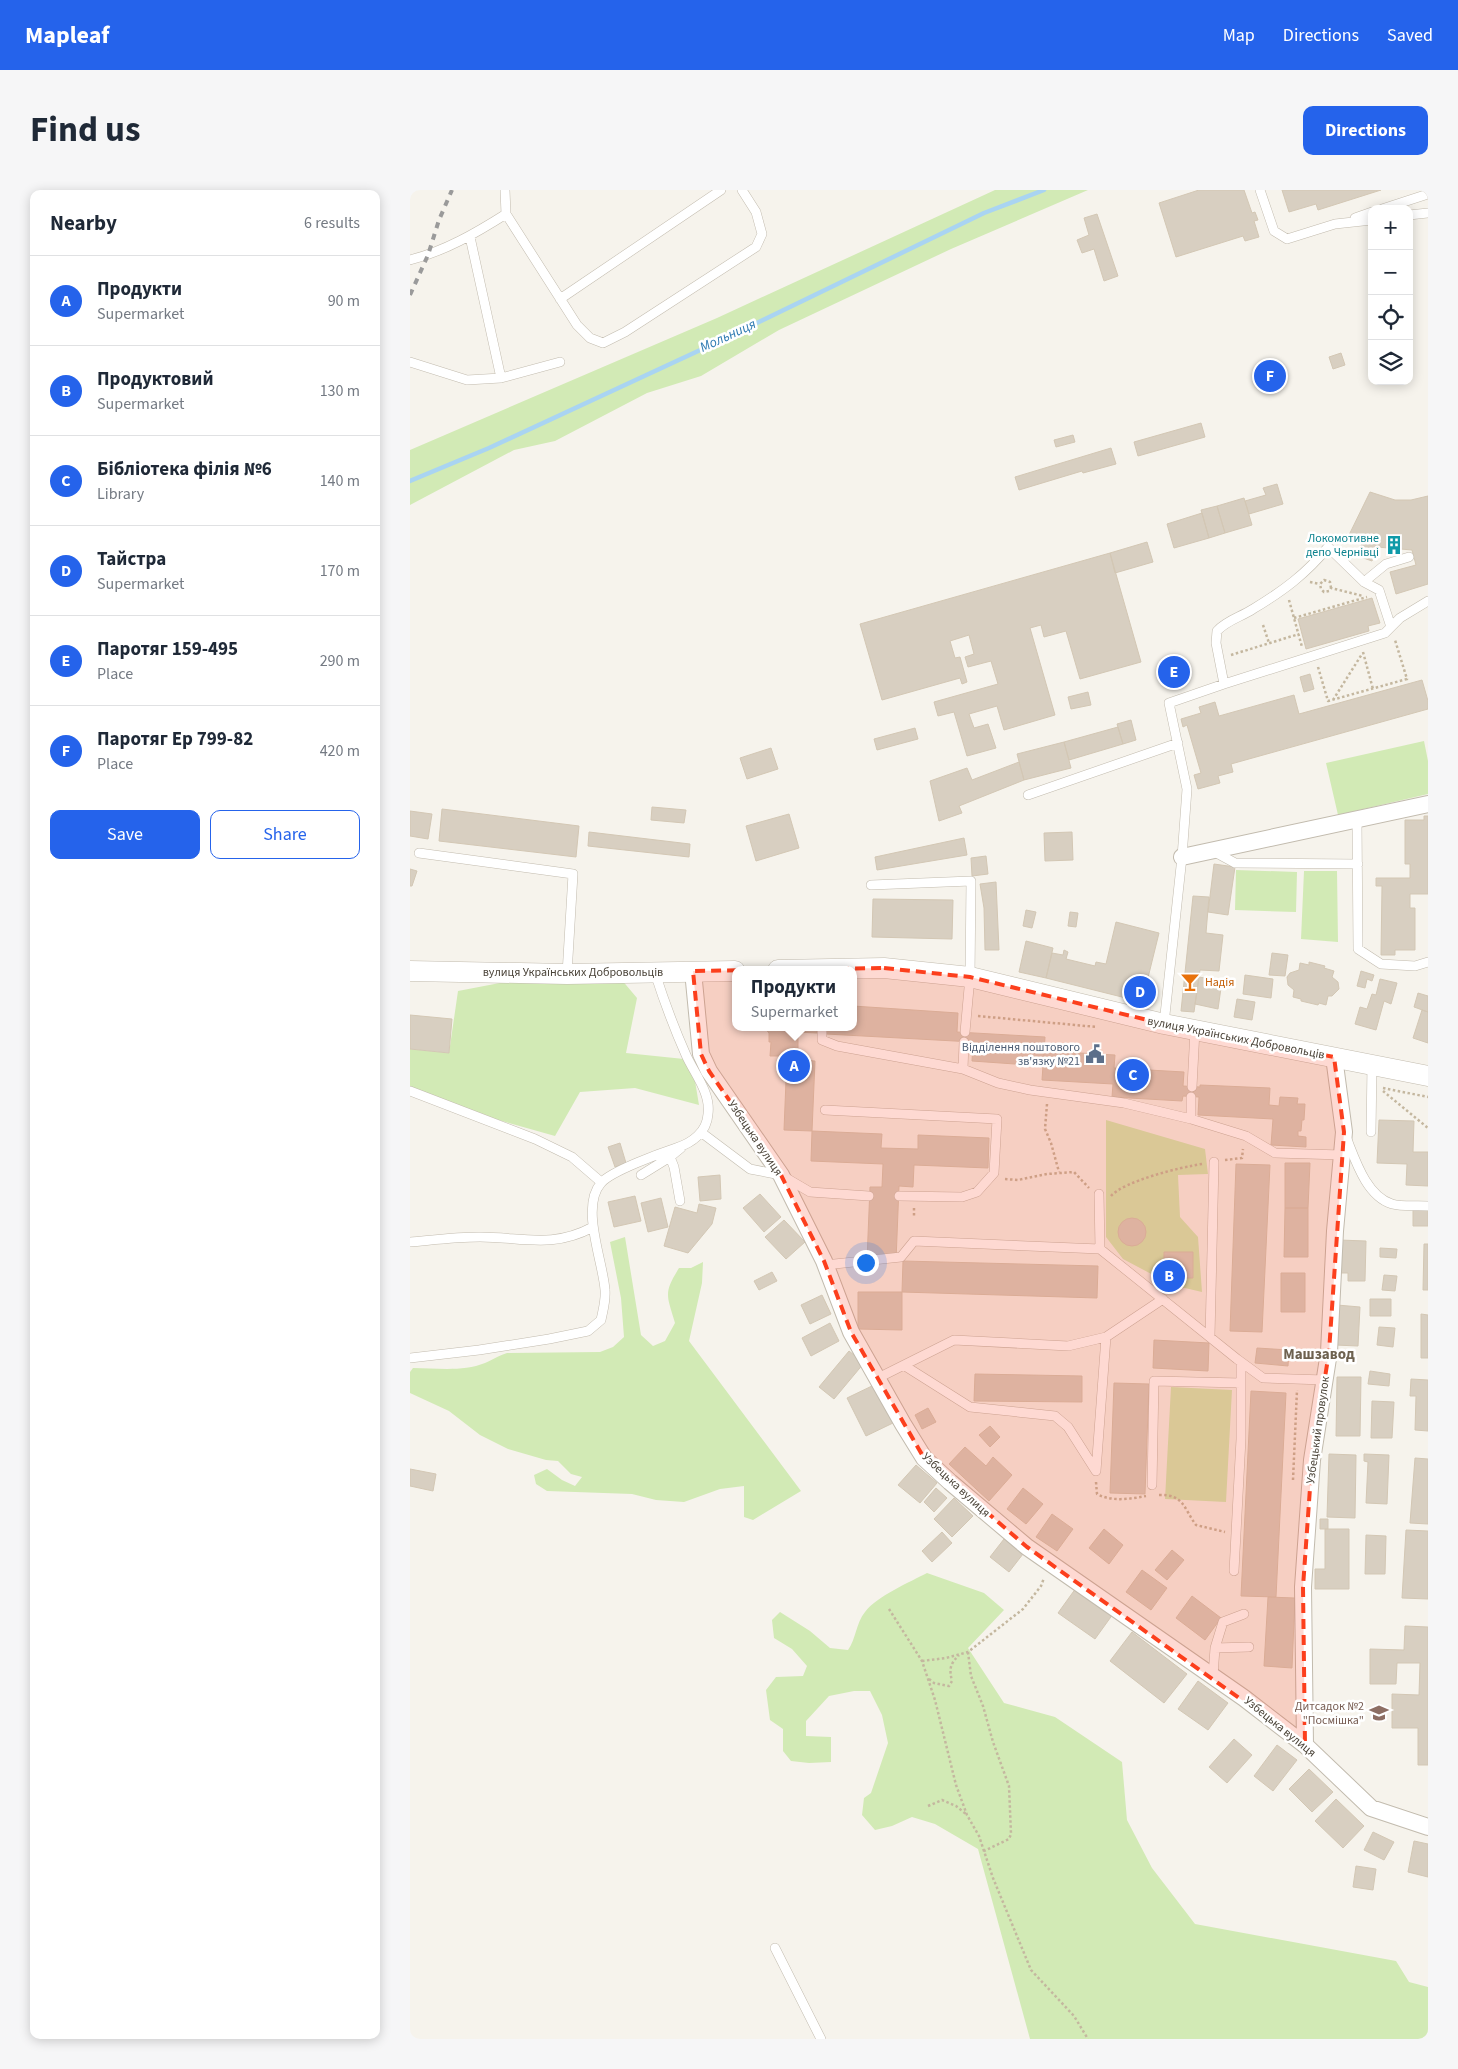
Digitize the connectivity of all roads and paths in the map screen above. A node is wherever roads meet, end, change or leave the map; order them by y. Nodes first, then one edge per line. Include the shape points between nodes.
1 (505, 190) edge
2 (721, 190) edge
3 (742, 190) edge
4 (1260, 190) edge
5 (1428, 194) edge
6 (1394, 205) edge
7 (1368, 213) edge
8 (1428, 213) edge
9 (506, 214) junction
10 (1413, 215) edge
11 (1368, 220) edge
12 (1335, 224) junction
13 (470, 236) junction
14 (410, 260) edge
15 (560, 299) junction
16 (410, 362) edge
17 (560, 362) dead end
18 (501, 378) junction
19 (1408, 557) dead end
20 (1364, 582) junction
21 (1331, 588) junction
22 (1286, 589) junction
23 (1380, 594) junction
24 (1367, 597) junction
25 (1428, 601) edge
26 (1294, 618) junction
27 (1263, 625) dead end
28 (1391, 627) junction
29 (1299, 634) junction
30 (1360, 641) junction
31 (1269, 644) junction
32 (1363, 652) junction
33 (1315, 655) junction
34 (1305, 658) junction
35 (1219, 659) junction
36 (1224, 684) junction
37 (1373, 688) junction
38 (1333, 700) junction
39 (1178, 743) junction
40 (1028, 795) dead end
41 (1428, 804) edge
42 (1357, 820) junction
43 (1212, 851) junction
44 (419, 853) dead end
45 (1182, 857) junction
46 (1358, 864) junction
47 (871, 885) dead end
48 (1428, 962) edge
49 (857, 968) edge
50 (410, 971) edge
51 (732, 971) edge
52 (693, 972) junction
53 (655, 973) junction
54 (567, 974) junction
55 (970, 977) junction
56 (1164, 1024) junction
57 (1194, 1030) junction
58 (822, 1031) edge
59 (965, 1032) dead end
60 (964, 1042) dead end
61 (1334, 1057) junction
62 (1372, 1065) junction
63 (963, 1068) junction
64 (1428, 1076) edge
65 (1192, 1087) dead end
66 (410, 1092) edge
67 (1191, 1096) dead end
68 (1428, 1097) edge
69 (825, 1110) dead end
70 (1045, 1115) dead end
71 (1190, 1118) junction
72 (1428, 1128) edge
73 (1344, 1132) junction
74 (1371, 1132) dead end
75 (702, 1133) junction
76 (685, 1145) junction
77 (1342, 1155) junction
78 (670, 1157) junction
79 (1242, 1158) dead end
80 (1214, 1162) junction
81 (1060, 1172) junction
82 (994, 1173) junction
83 (641, 1175) dead end
84 (781, 1175) junction
85 (601, 1182) junction
86 (1099, 1194) joint
87 (870, 1196) dead end
88 (899, 1196) dead end
89 (680, 1201) dead end
90 (1428, 1206) edge
91 (1099, 1210) junction
92 (593, 1227) junction
93 (410, 1242) edge
94 (1100, 1249) junction
95 (825, 1265) junction
96 (1163, 1299) junction
97 (1106, 1337) junction
98 (1210, 1337) junction
99 (410, 1358) edge
100 (1241, 1362) junction
101 (905, 1366) junction
102 (878, 1378) junction
103 (1325, 1380) junction
104 (1241, 1383) junction
105 (1096, 1471) junction
106 (1152, 1485) dead end
107 (1156, 1495) dead end
108 (1151, 1496) dead end
109 (1236, 1532) junction
110 (1050, 1563) junction
111 (1234, 1570) dead end
112 (889, 1609) dead end
113 (1244, 1614) dead end
114 (1250, 1647) dead end
115 (1215, 1648) junction
116 (968, 1652) junction
117 (960, 1654) junction
118 (922, 1661) junction
119 (1213, 1676) junction
120 (928, 1678) junction
121 (1305, 1745) junction
122 (928, 1806) dead end
123 (967, 1815) junction
124 (1428, 1827) edge
125 (984, 1851) junction
126 (775, 1948) dead end
127 (820, 2039) edge
128 (1088, 2039) edge

1 - 9 lane
2 - 15 lane
3 - 15 lane via 756,212 762,234 756,247 625,332 603,343 590,338
4 - 12 lane via 1274,231 1287,239
5 - 6 lane
7 - 12 lane
8 - 10 lane
9 - 13 lane
9 - 15 lane
11 - 12 lane
13 - 14 lane
13 - 18 lane
16 - 18 lane via 467,380
17 - 18 lane
19 - 20 lane via 1386,564
20 - 22 lane via 1328,547 1310,570
20 - 23 lane via 1379,590
21 - 21 path via 1324,592 1320,584 1327,580
21 - 24 path
22 - 26 path
22 - 35 lane via 1222,625 1217,631
23 - 24 path
23 - 28 lane
24 - 26 path
25 - 28 lane
26 - 29 path
27 - 31 path
28 - 30 lane via 1385,633
28 - 37 path via 1407,679
29 - 31 path
29 - 34 path
30 - 32 path
30 - 33 lane
31 - 35 path
32 - 37 path
32 - 38 path
33 - 34 lane
33 - 38 path via 1328,701
34 - 36 lane
35 - 36 lane
36 - 39 lane via 1170,703
37 - 38 path
39 - 40 lane
39 - 45 lane via 1187,789
41 - 42 street
42 - 43 street
42 - 46 lane
43 - 45 street
43 - 46 lane via 1235,863
44 - 54 lane via 573,874
45 - 56 lane
46 - 48 lane via 1358,950 1381,964 1415,966
47 - 55 lane via 971,881
49 - 55 street, вулиця Українських Добровольців
50 - 54 street, вулиця Українських Добровольців
51 - 52 street, вулиця Українських Добровольців
52 - 53 street, вулиця Українських Добровольців
52 - 84 street, Узбецька вулиця via 701,1054 709,1071
53 - 54 street, вулиця Українських Добровольців
53 - 75 lane via 708,1101
55 - 56 street, вулиця Українських Добровольців
55 - 59 lane
56 - 57 street, вулиця Українських Добровольців
57 - 61 street, вулиця Українських Добровольців
57 - 65 lane
58 - 63 lane via 822,1040 837,1046
60 - 63 lane
61 - 62 street, вулиця Українських Добровольців
61 - 73 street, Узбецький провулок
62 - 64 street, вулиця Українських Добровольців
62 - 74 lane
63 - 71 lane via 998,1083 1124,1103
66 - 85 lane via 535,1139 572,1157
67 - 71 lane
68 - 72 path via 1378,1088
69 - 82 lane via 997,1119
70 - 81 path via 1045,1129
71 - 77 lane via 1246,1136 1275,1153
73 - 77 street, Узбецький провулок
73 - 90 lane via 1360,1170 1375,1192 1392,1204
75 - 76 lane
75 - 84 lane via 750,1169
76 - 78 lane
76 - 85 lane via 628,1167
77 - 103 street, Узбецький провулок
78 - 83 lane
78 - 89 lane
79 - 80 path
80 - 91 path via 1130,1184 1115,1191
80 - 98 lane
81 - 82 path via 1009,1180
81 - 86 path via 1074,1172 1086,1187
82 - 88 lane via 977,1192 962,1197
84 - 87 lane via 810,1192
84 - 95 street, Узбецька вулиця
85 - 92 lane via 593,1200
86 - 91 lane
91 - 94 lane
92 - 93 lane via 578,1235 541,1242 499,1237
92 - 99 lane via 605,1290 601,1320 588,1331
94 - 95 lane via 914,1241 901,1257
94 - 96 lane
95 - 102 street, Узбецька вулиця via 851,1332
96 - 97 lane
96 - 98 lane
97 - 101 lane via 1068,1346 954,1340
97 - 105 lane
98 - 100 lane
100 - 103 lane via 1264,1378
100 - 104 lane
101 - 102 lane
101 - 105 lane via 970,1407 1055,1416 1068,1427
102 - 110 street, Узбецька вулиця via 924,1458 1027,1548
103 - 121 street, Узбецький провулок via 1312,1460 1303,1587
104 - 106 lane via 1154,1381
104 - 109 lane
105 - 108 path via 1098,1494 1104,1498
107 - 109 path via 1172,1495 1183,1504 1196,1526
109 - 111 lane
110 - 116 path via 1041,1586 1023,1609
110 - 119 street, Узбецька вулиця
112 - 118 path
113 - 115 lane via 1222,1622
114 - 115 lane
115 - 119 lane
116 - 117 path
116 - 125 path via 971,1676 1009,1786 1009,1840
117 - 118 path
117 - 120 path via 951,1663 952,1681 949,1686 934,1683
118 - 120 path
119 - 121 street, Узбецька вулиця
120 - 123 path
121 - 124 street, Узбецька вулиця via 1371,1808
122 - 123 path via 942,1800
123 - 125 path via 980,1836
125 - 128 path via 1031,1970 1074,2016
126 - 127 lane

